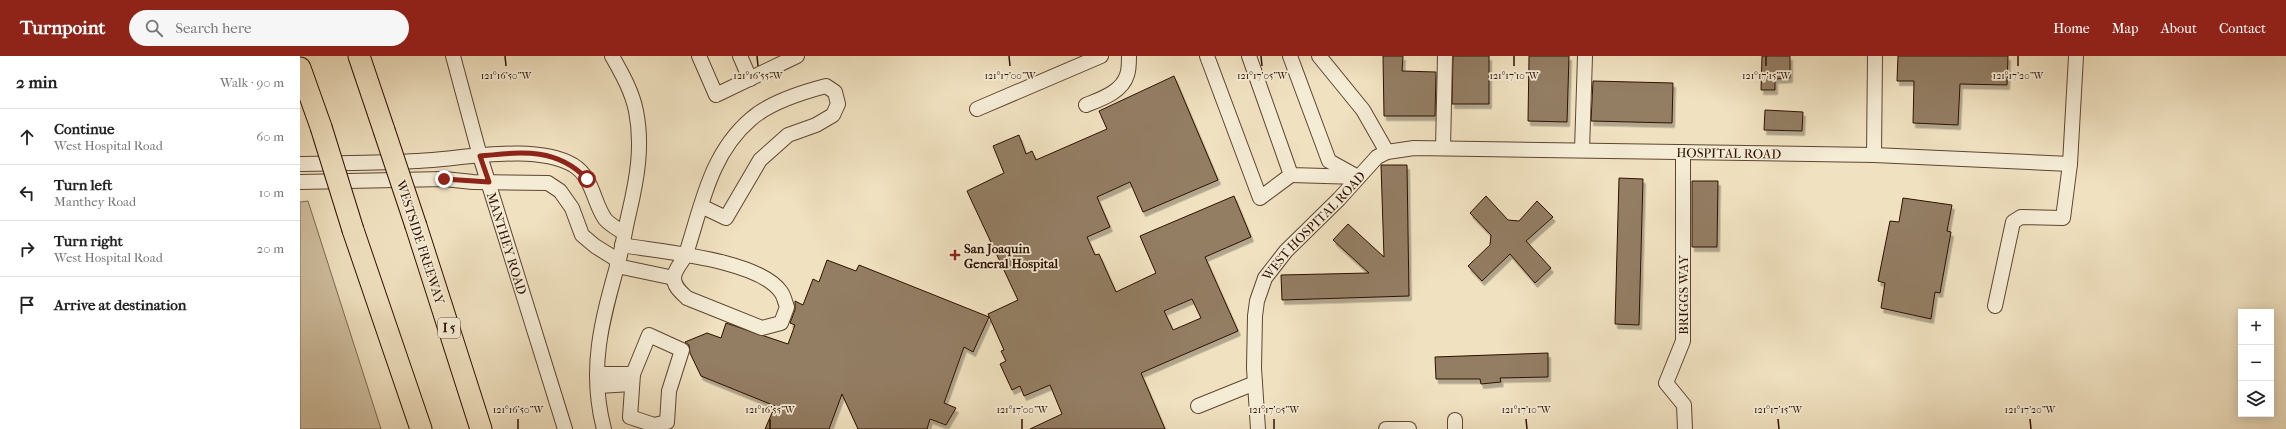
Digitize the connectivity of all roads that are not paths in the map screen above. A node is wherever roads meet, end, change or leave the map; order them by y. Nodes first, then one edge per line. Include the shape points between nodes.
1 (359, 56) edge
2 (453, 56) edge
3 (612, 56) edge
4 (699, 56) edge
5 (740, 56) edge
6 (797, 56) edge
7 (1101, 56) edge
8 (1130, 56) edge
9 (1208, 56) edge
10 (1249, 56) edge
11 (1290, 56) edge
12 (1319, 56) edge
13 (1445, 56) edge
14 (1585, 56) edge
15 (1875, 56) edge
16 (2076, 56) edge
17 (300, 68) edge
18 (750, 78) junction
19 (1086, 105) dead end
20 (977, 109) dead end
21 (1443, 148) junction
22 (1582, 150) junction
23 (1387, 152) junction
24 (1684, 152) junction
25 (1874, 155) junction
26 (480, 156) junction
27 (300, 164) edge
28 (2070, 164) junction
29 (1291, 175) junction
30 (1358, 177) junction
31 (300, 182) edge
32 (489, 182) junction
33 (700, 206) junction
34 (623, 239) junction
35 (685, 256) junction
36 (618, 263) junction
37 (674, 278) junction
38 (1995, 306) dead end
39 (633, 379) junction
40 (598, 380) junction
41 (1255, 383) junction
42 (1198, 406) dead end
43 (421, 429) edge
44 (481, 429) edge
45 (565, 429) edge
46 (604, 429) edge
47 (1258, 429) edge
48 (1386, 429) edge
49 (1409, 429) edge
50 (1685, 429) edge

1 - 44 highway, WESTSIDE FREEWAY / I 5, bridge
2 - 26 street, MANTHEY ROAD
3 - 34 street via 628,84 636,110 640,145 637,179
4 - 18 street via 716,95
5 - 18 street
6 - 18 street
7 - 20 street
8 - 19 street via 1127,76 1119,87 1107,96
9 - 29 street via 1260,198
10 - 29 street
11 - 30 street via 1329,161
12 - 23 street via 1364,110
13 - 21 street
14 - 22 street
15 - 25 street
16 - 28 street
17 - 43 highway, bridge
21 - 22 street, HOSPITAL ROAD
21 - 23 street, HOSPITAL ROAD via 1414,148
22 - 24 street, HOSPITAL ROAD
23 - 30 street, WEST HOSPITAL ROAD via 1369,164
24 - 25 street, HOSPITAL ROAD
24 - 50 street, BRIGGS WAY via 1683,341 1666,383 1684,405
25 - 28 street, HOSPITAL ROAD
26 - 27 street via 417,161
26 - 32 street, MANTHEY ROAD
26 - 34 street via 541,154 574,166 587,179 604,217
28 - 38 street via 2063,218 2021,217 2013,222
29 - 30 street
30 - 41 street, WEST HOSPITAL ROAD via 1286,252 1265,278 1255,316
31 - 32 street via 444,179
32 - 36 street via 548,183 560,191 572,208 582,235
32 - 45 street, MANTHEY ROAD
33 - 33 street via 717,161 730,140 752,118 798,93 826,86 835,92 838,104 833,115 816,125 788,135 760,160 726,218
33 - 35 street
34 - 35 street
34 - 36 street
35 - 37 street
35 - 37 street via 727,263 762,277 781,292 787,307 781,323 762,328 687,298 677,289
36 - 37 street
36 - 40 street via 602,321 597,357
39 - 39 street via 630,417 654,425 667,422 669,391 682,350 649,335
39 - 40 street
40 - 46 street
41 - 42 street
41 - 47 street, WEST HOSPITAL ROAD
48 - 49 street

